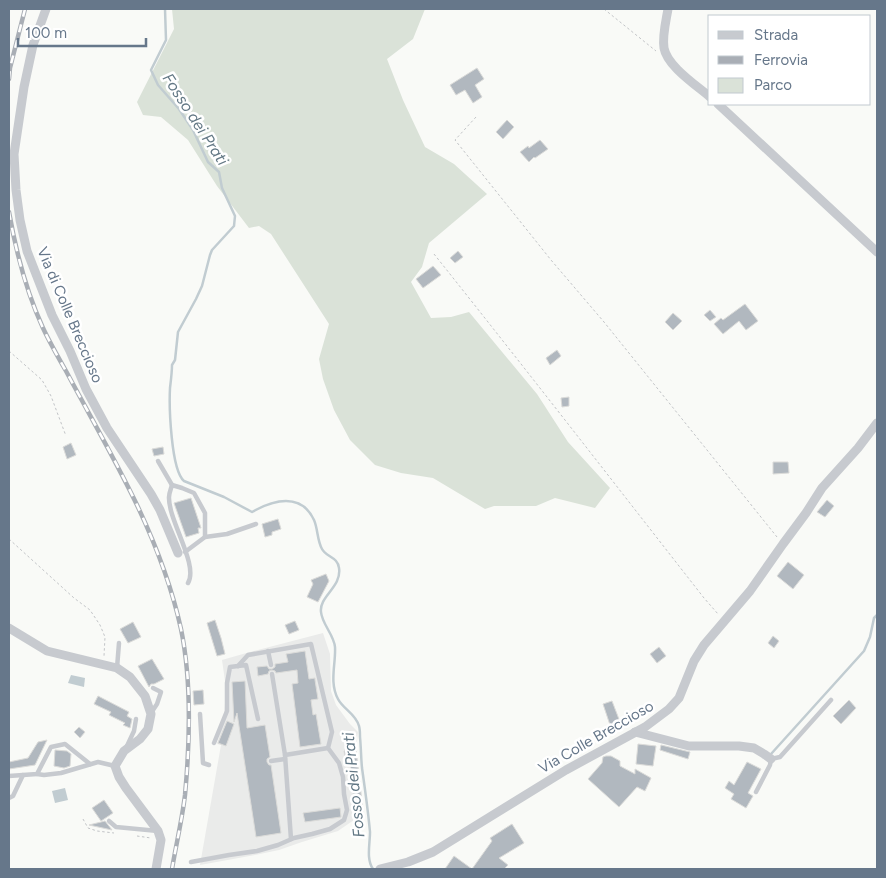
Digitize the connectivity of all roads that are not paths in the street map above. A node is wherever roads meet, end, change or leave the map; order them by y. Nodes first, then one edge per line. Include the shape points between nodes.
1 (46, 9) edge
2 (668, 9) edge
3 (708, 95) edge
4 (719, 105) edge
5 (877, 252) edge
6 (877, 422) edge
7 (158, 461) dead end
8 (172, 486) junction
9 (256, 524) dead end
10 (205, 537) junction
11 (182, 553) junction
12 (188, 583) dead end
13 (9, 628) edge
14 (119, 643) dead end
15 (268, 652) junction
16 (271, 665) dead end
17 (238, 666) junction
18 (117, 668) junction
19 (272, 674) dead end
20 (153, 688) dead end
21 (831, 700) dead end
22 (151, 713) junction
23 (200, 714) dead end
24 (136, 719) dead end
25 (258, 719) dead end
26 (635, 732) junction
27 (214, 743) dead end
28 (328, 748) junction
29 (124, 751) junction
30 (285, 757) junction
31 (771, 759) junction
32 (272, 761) dead end
33 (90, 764) junction
34 (209, 765) dead end
35 (115, 766) junction
36 (37, 774) junction
37 (23, 775) junction
38 (9, 776) edge
39 (756, 792) dead end
40 (9, 798) edge
41 (109, 821) dead end
42 (158, 831) junction
43 (291, 839) junction
44 (191, 862) dead end
45 (156, 869) edge
46 (381, 869) edge

1 - 11 street, Via di Colle Breccioso via 33,45 14,154 25,243 49,309 86,389 107,428 156,502
2 - 3 street via 664,44 668,58
4 - 5 street
6 - 26 street, Via Colle Breccioso via 826,483 755,585 704,645 675,703 656,720
7 - 8 lane
8 - 10 lane via 194,494 205,513
8 - 11 lane via 169,497
9 - 10 lane via 227,534
10 - 11 lane
11 - 12 lane via 190,566
13 - 18 street via 47,650
14 - 18 lane
15 - 16 lane
15 - 17 lane via 248,655
15 - 28 lane via 311,644 332,732
17 - 25 lane via 246,665
17 - 27 lane via 230,667 227,711
18 - 22 street via 130,677 145,696
19 - 30 lane
20 - 22 lane via 162,692
21 - 31 lane via 780,757
22 - 29 street via 148,729
23 - 34 lane via 202,763
24 - 29 lane
26 - 31 street via 689,746 754,748
26 - 46 street, Via Colle Breccioso via 560,773 433,852
28 - 30 lane
28 - 43 lane via 339,763 343,777 347,810 344,820 330,829
29 - 35 street
30 - 32 lane
30 - 43 lane
31 - 39 lane
33 - 35 lane via 98,762
33 - 36 lane via 61,773
33 - 36 lane via 65,744 51,747
35 - 42 street via 126,788
36 - 37 lane
37 - 38 lane
37 - 40 lane
41 - 42 lane via 116,827
42 - 45 street via 161,840
43 - 44 lane via 256,851

